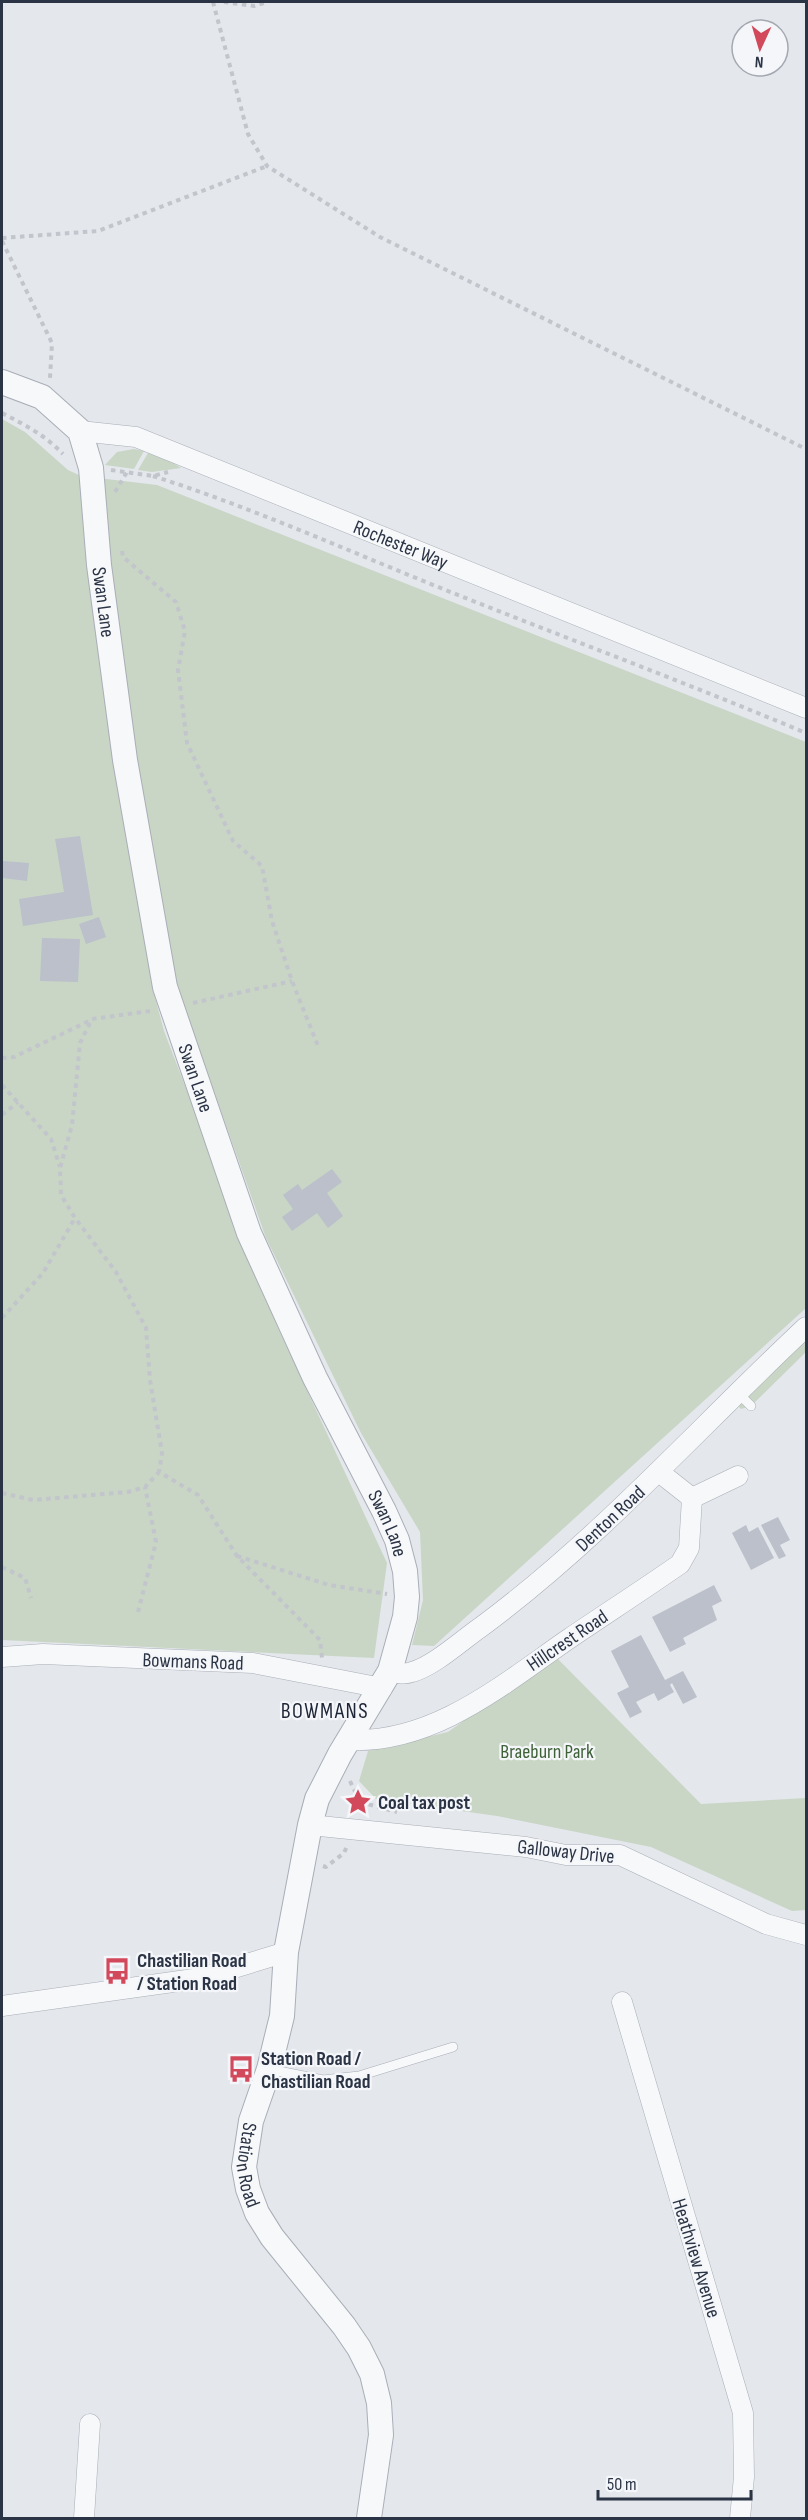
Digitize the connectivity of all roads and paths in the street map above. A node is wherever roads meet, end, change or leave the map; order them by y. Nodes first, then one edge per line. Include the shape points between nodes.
1 (213, 2) edge
2 (224, 2) edge
3 (267, 2) edge
4 (267, 166) junction
5 (2, 240) edge
6 (2, 382) edge
7 (50, 403) junction
8 (80, 431) junction
9 (807, 440) edge
10 (805, 448) edge
11 (127, 472) dead end
12 (153, 476) dead end
13 (110, 501) dead end
14 (121, 546) dead end
15 (807, 708) edge
16 (807, 733) edge
17 (292, 981) junction
18 (172, 1008) junction
19 (92, 1019) junction
20 (318, 1046) dead end
21 (2, 1058) edge
22 (2, 1085) edge
23 (18, 1102) junction
24 (2, 1115) edge
25 (60, 1168) junction
26 (75, 1218) junction
27 (2, 1318) edge
28 (807, 1327) edge
29 (737, 1392) junction
30 (751, 1406) dead end
31 (159, 1472) junction
32 (659, 1472) junction
33 (738, 1476) dead end
34 (145, 1487) junction
35 (2, 1493) edge
36 (692, 1498) junction
37 (237, 1556) junction
38 (2, 1567) edge
39 (31, 1598) dead end
40 (407, 1598) junction
41 (138, 1612) dead end
42 (321, 1653) dead end
43 (2, 1657) edge
44 (386, 1679) junction
45 (348, 1740) junction
46 (309, 1825) junction
47 (807, 1935) edge
48 (286, 1952) junction
49 (622, 2002) dead end
50 (2, 2006) edge
51 (453, 2047) dead end
52 (269, 2069) junction
53 (90, 2424) dead end
54 (84, 2518) edge
55 (369, 2518) edge
56 (740, 2518) edge

1 - 4 path via 248,134
2 - 3 path via 254,6
4 - 5 path via 98,231
4 - 10 path via 380,237
5 - 7 path via 51,343
6 - 7 street via 42,396
7 - 8 street
8 - 15 street, Rochester Way via 136,437
8 - 18 street, Swan Lane via 91,468 99,565 125,760
9 - 10 path
11 - 13 path
12 - 16 path via 292,525
14 - 17 path via 123,557 176,602 185,631 178,670 187,743 233,841 262,866 272,921
17 - 18 path
17 - 20 path
18 - 19 path
18 - 40 street, Swan Lane via 249,1233 315,1378 393,1531 405,1571
19 - 21 path via 14,1057
19 - 25 path via 80,1043 72,1125
22 - 23 path
23 - 24 path
23 - 25 path via 51,1139
25 - 26 path via 61,1195
26 - 27 path via 43,1273
26 - 31 path via 116,1272 146,1328 162,1453
28 - 29 street, Denton Road
29 - 30 lane
29 - 32 street, Denton Road
31 - 34 path
31 - 37 path via 198,1495
32 - 36 street
32 - 44 street, Denton Road via 565,1560 498,1614 418,1670
33 - 36 street
34 - 35 path via 128,1492 33,1500
34 - 41 path via 156,1542
36 - 45 street, Hillcrest Road via 689,1548 680,1563 452,1716 407,1734 379,1740
37 - 40 path via 330,1585
37 - 42 path via 320,1640
38 - 39 path via 25,1578
40 - 44 street, Swan Lane via 402,1634
43 - 44 street, Bowmans Road via 43,1654 253,1663
44 - 45 street, Station Road
45 - 46 street, Station Road
46 - 47 street, Galloway Drive via 526,1847 566,1855 620,1856 766,1924
46 - 48 street, Station Road
48 - 50 street via 201,1978
48 - 52 street, Station Road via 282,2016
49 - 56 street, Heathview Avenue via 743,2413
51 - 52 lane via 359,2076 323,2080
52 - 55 street, Station Road via 246,2144 244,2168 248,2189 272,2237 344,2326 372,2374 381,2435
53 - 54 street

